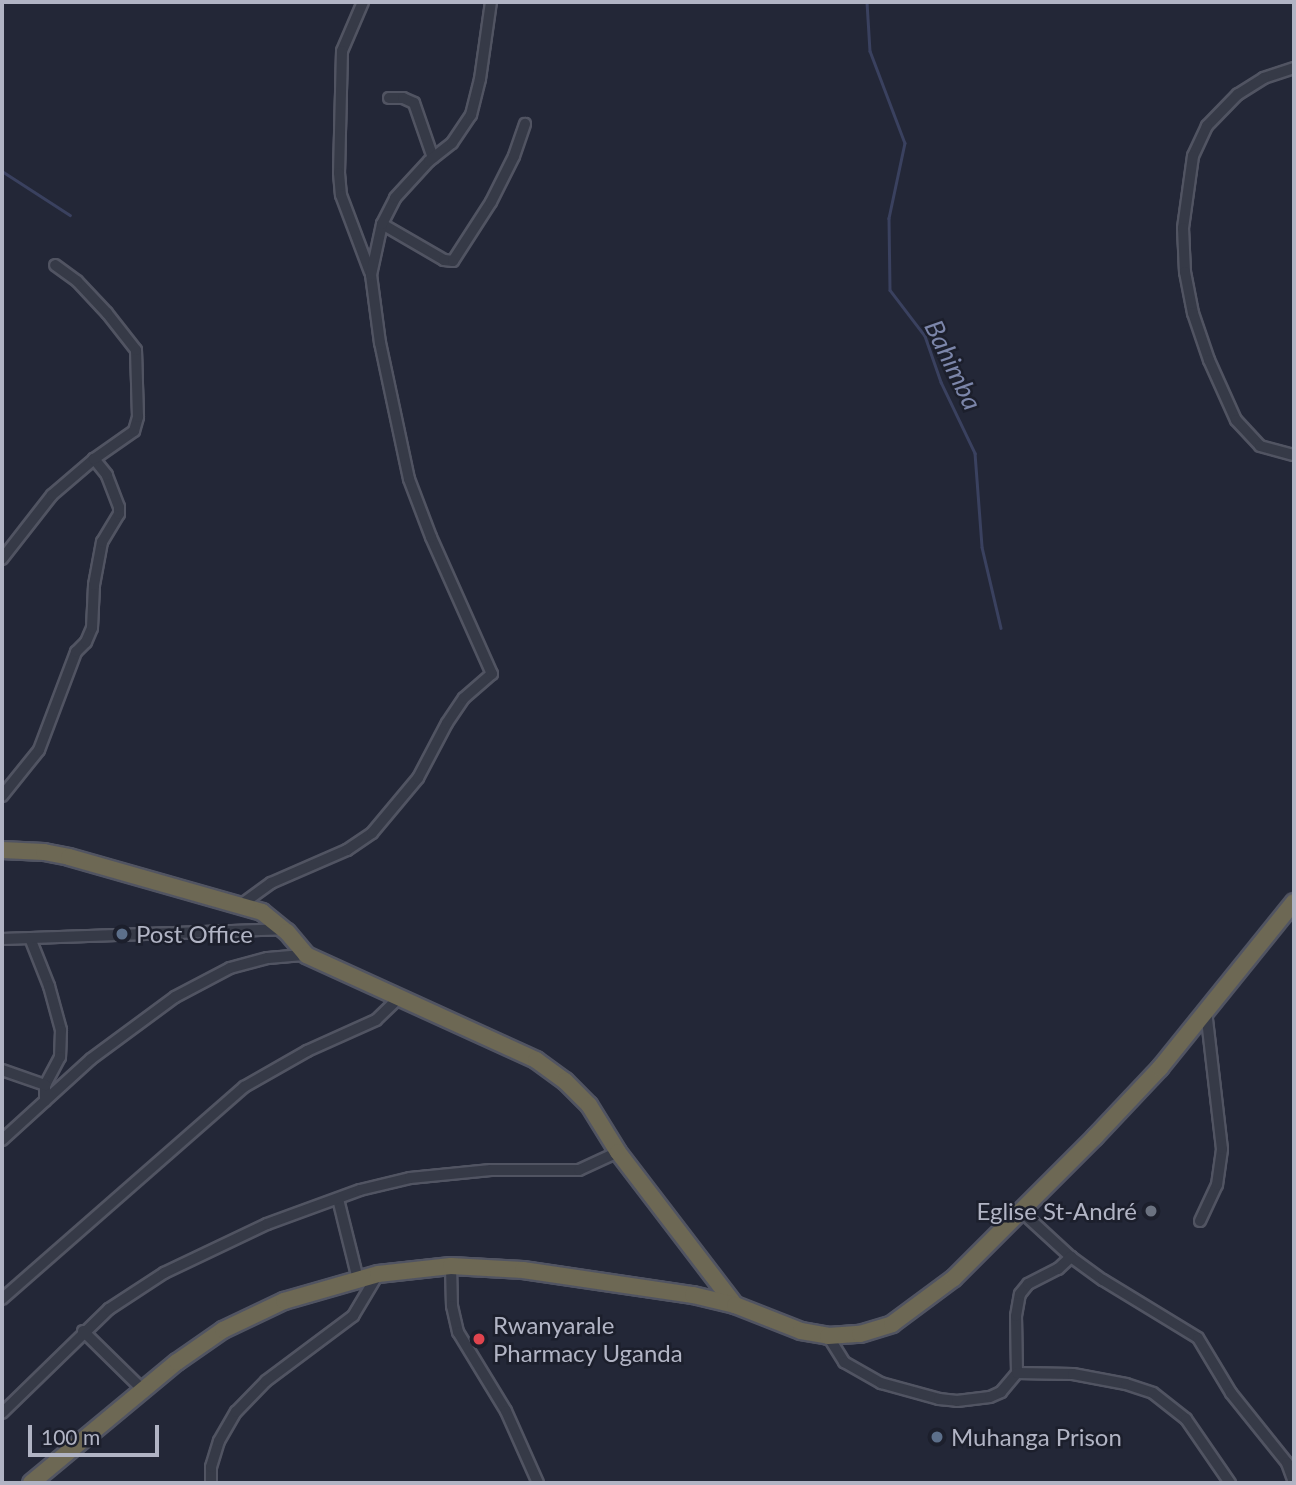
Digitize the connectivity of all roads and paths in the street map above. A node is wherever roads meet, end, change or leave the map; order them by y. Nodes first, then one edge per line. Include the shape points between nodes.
1 (363, 2) edge
2 (491, 2) edge
3 (1294, 68) edge
4 (389, 98) dead end
5 (525, 124) dead end
6 (433, 158) junction
7 (382, 225) junction
8 (55, 265) dead end
9 (371, 275) junction
10 (1294, 456) edge
11 (94, 459) junction
12 (2, 559) edge
13 (2, 796) edge
14 (2, 850) edge
15 (1294, 902) edge
16 (242, 904) junction
17 (284, 929) junction
18 (30, 938) junction
19 (2, 939) edge
20 (306, 955) junction
21 (400, 997) junction
22 (1206, 1010) junction
23 (2, 1070) edge
24 (46, 1085) junction
25 (46, 1101) junction
26 (2, 1140) edge
27 (618, 1152) junction
28 (338, 1199) junction
29 (1022, 1212) junction
30 (1200, 1221) dead end
31 (1071, 1257) junction
32 (451, 1266) junction
33 (378, 1274) junction
34 (358, 1279) junction
35 (2, 1299) edge
36 (735, 1305) junction
37 (83, 1331) junction
38 (828, 1336) junction
39 (1017, 1373) junction
40 (143, 1390) junction
41 (2, 1413) edge
42 (1290, 1463) edge
43 (1294, 1482) edge
44 (31, 1483) edge
45 (211, 1483) edge
46 (538, 1483) edge
47 (1230, 1483) edge

1 - 9 street via 342,51 339,173 341,195
2 - 6 street via 476,100 452,143
3 - 10 street via 1264,78 1238,94 1207,126 1193,156 1184,228 1185,272 1193,313 1231,409 1260,446
4 - 6 street via 414,103
5 - 7 street via 491,202 453,261
6 - 7 street via 395,198
7 - 9 street
8 - 11 street via 107,313 138,358 134,431
9 - 16 street via 380,343 409,479 492,674 464,698 418,778 372,833 347,850 271,883
11 - 12 street via 52,495
11 - 13 street via 107,475 119,514 102,542 92,628 76,652 39,750
14 - 16 highway via 69,857
15 - 22 highway
16 - 17 highway
17 - 18 street
17 - 20 highway
18 - 19 street
18 - 24 street via 61,1030 60,1056
20 - 21 highway
20 - 25 street via 256,961 205,979 121,1036
21 - 27 highway via 554,1071 589,1105
21 - 35 street via 376,1020 307,1051 244,1087
22 - 29 highway via 1160,1068
22 - 30 street via 1222,1149 1217,1185
23 - 24 street
24 - 25 street
25 - 26 street
27 - 28 street via 579,1170 430,1175
27 - 36 highway
28 - 34 street
28 - 37 street via 257,1229 164,1273
29 - 31 street
29 - 38 highway via 954,1278 892,1324 860,1334
31 - 39 street via 1027,1284 1020,1294
31 - 42 street via 1198,1338 1231,1393
32 - 33 highway
32 - 36 highway via 564,1275
32 - 46 street via 458,1332 506,1411
33 - 34 highway
33 - 45 street via 353,1316 266,1381 236,1412 219,1441
34 - 40 highway via 245,1318 201,1344
36 - 38 highway via 801,1331
37 - 40 street
37 - 41 street
38 - 39 street via 836,1353 856,1371 892,1387 939,1399 990,1397 1001,1392
39 - 47 street via 1073,1374 1153,1393 1186,1419
40 - 44 highway
42 - 43 street

